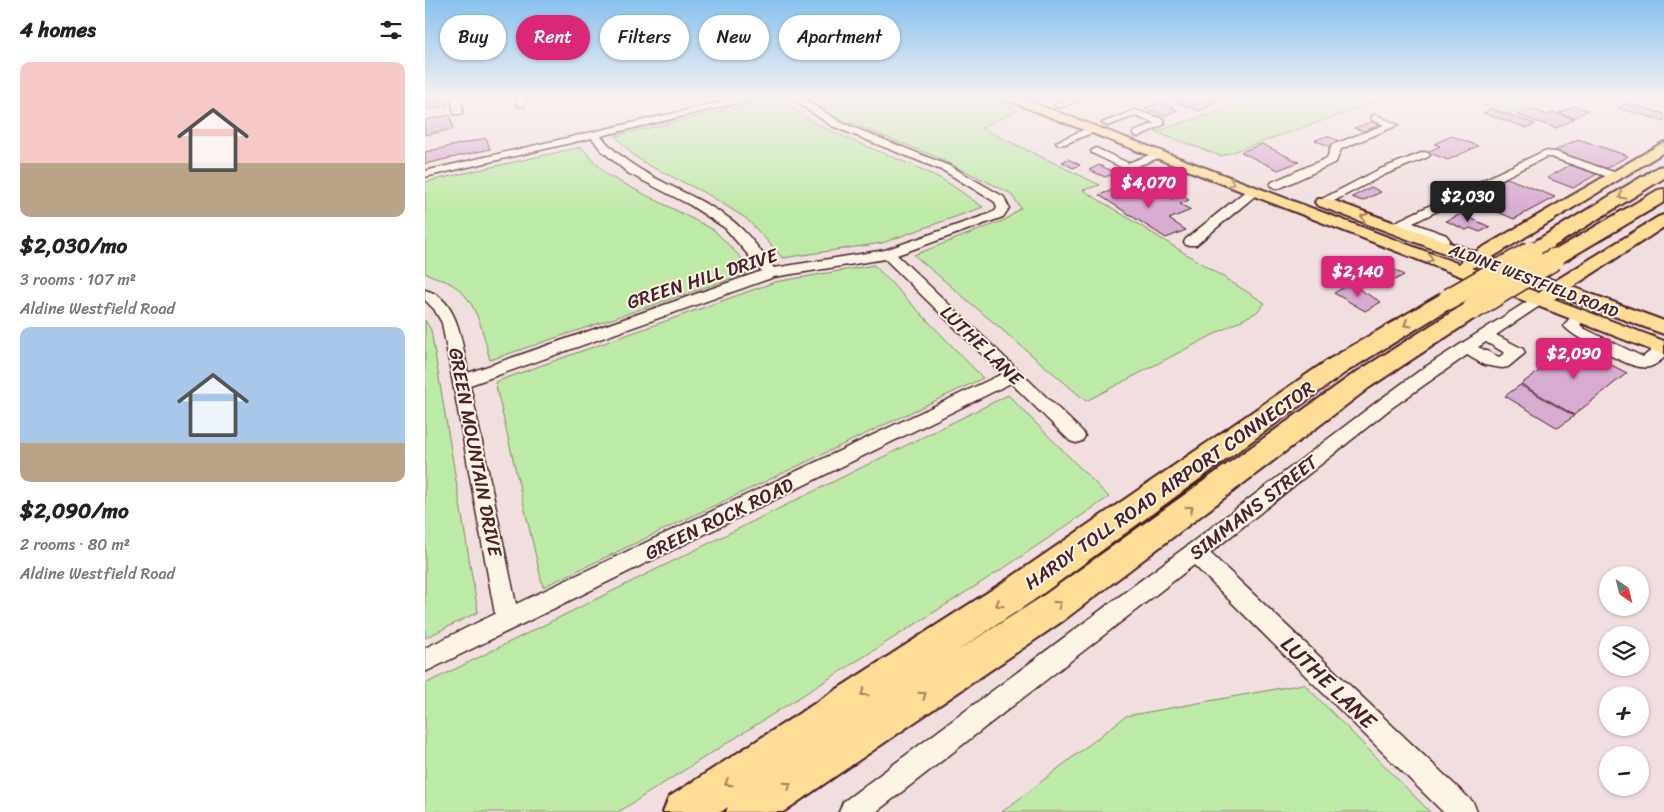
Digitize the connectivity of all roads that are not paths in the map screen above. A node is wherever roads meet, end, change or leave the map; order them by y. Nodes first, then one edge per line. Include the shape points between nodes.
1 (595, 135) joint
2 (864, 135) edge
3 (1078, 135) edge
4 (1103, 135) edge
5 (1140, 135) edge
6 (1367, 135) edge
7 (1061, 142) dead end
8 (1664, 146) edge
9 (1096, 151) dead end
10 (1157, 156) junction
11 (1424, 156) dead end
12 (1664, 171) edge
13 (425, 174) edge
14 (1610, 174) junction
15 (1275, 185) junction
16 (1253, 192) junction
17 (1664, 194) edge
18 (1322, 202) junction
19 (1664, 220) edge
20 (1399, 226) junction
21 (1191, 242) dead end
22 (888, 254) junction
23 (1477, 258) junction
24 (1459, 270) junction
25 (771, 273) junction
26 (1557, 289) junction
27 (425, 294) edge
28 (1539, 300) junction
29 (1469, 315) junction
30 (1664, 328) edge
31 (1467, 348) junction
32 (1664, 348) edge
33 (1013, 376) junction
34 (463, 381) junction
35 (1075, 436) dead end
36 (1195, 552) junction
37 (508, 620) junction
38 (425, 660) edge
39 (683, 812) edge
40 (747, 812) edge
41 (853, 812) edge
42 (1463, 812) edge

1 - 13 street
1 - 25 street via 632,171 694,202 730,225
2 - 22 street, GREEN HILL DRIVE via 948,169 1000,200 1003,208 999,214
3 - 7 street
4 - 10 main road, ALDINE WESTFIELD ROAD
5 - 15 main road, ALDINE WESTFIELD ROAD
6 - 15 street via 1336,147 1332,160
8 - 14 main road
9 - 10 street via 1127,167
10 -> 16 main road, ALDINE WESTFIELD ROAD
11 - 18 street via 1382,172
12 -> 29 highway, HARDY TOLL ROAD AIRPORT CONNECTOR, bridge via 1531,252
14 - 20 street via 1544,154
14 - 23 main road
15 - 18 main road, ALDINE WESTFIELD ROAD
16 - 21 street
16 -> 24 main road, ALDINE WESTFIELD ROAD
17 - 29 highway, HARDY TOLL ROAD AIRPORT CONNECTOR, bridge via 1554,259
20 -> 18 main road, ALDINE WESTFIELD ROAD
19 - 26 main road, SIMMANS STREET
20 - 23 main road, ALDINE WESTFIELD ROAD
22 - 25 street, GREEN HILL DRIVE
22 - 33 street, LUTHE LANE
23 - 24 main road
23 - 26 main road, ALDINE WESTFIELD ROAD
24 - 28 main road, ALDINE WESTFIELD ROAD
25 - 34 street, GREEN HILL DRIVE
26 - 28 main road, SIMMANS STREET
26 - 30 main road, ALDINE WESTFIELD ROAD
27 - 34 street, GREEN MOUNTAIN DRIVE via 441,308 450,323
28 - 29 street, SIMMANS STREET
28 - 32 main road, ALDINE WESTFIELD ROAD
29 - 31 street, SIMMANS STREET
29 - 31 street via 1517,353 1502,363 1489,361
29 -> 39 highway, HARDY TOLL ROAD AIRPORT CONNECTOR via 1337,366 1030,584
40 -> 29 highway, HARDY TOLL ROAD AIRPORT CONNECTOR via 1051,609 1361,381
31 - 36 street, SIMMANS STREET via 1384,405
33 - 35 street, LUTHE LANE
33 - 37 street, GREEN ROCK ROAD
34 - 37 street, GREEN MOUNTAIN DRIVE
36 - 41 street, SIMMANS STREET
36 - 42 street, LUTHE LANE
37 - 38 street, GREEN ROCK ROAD

